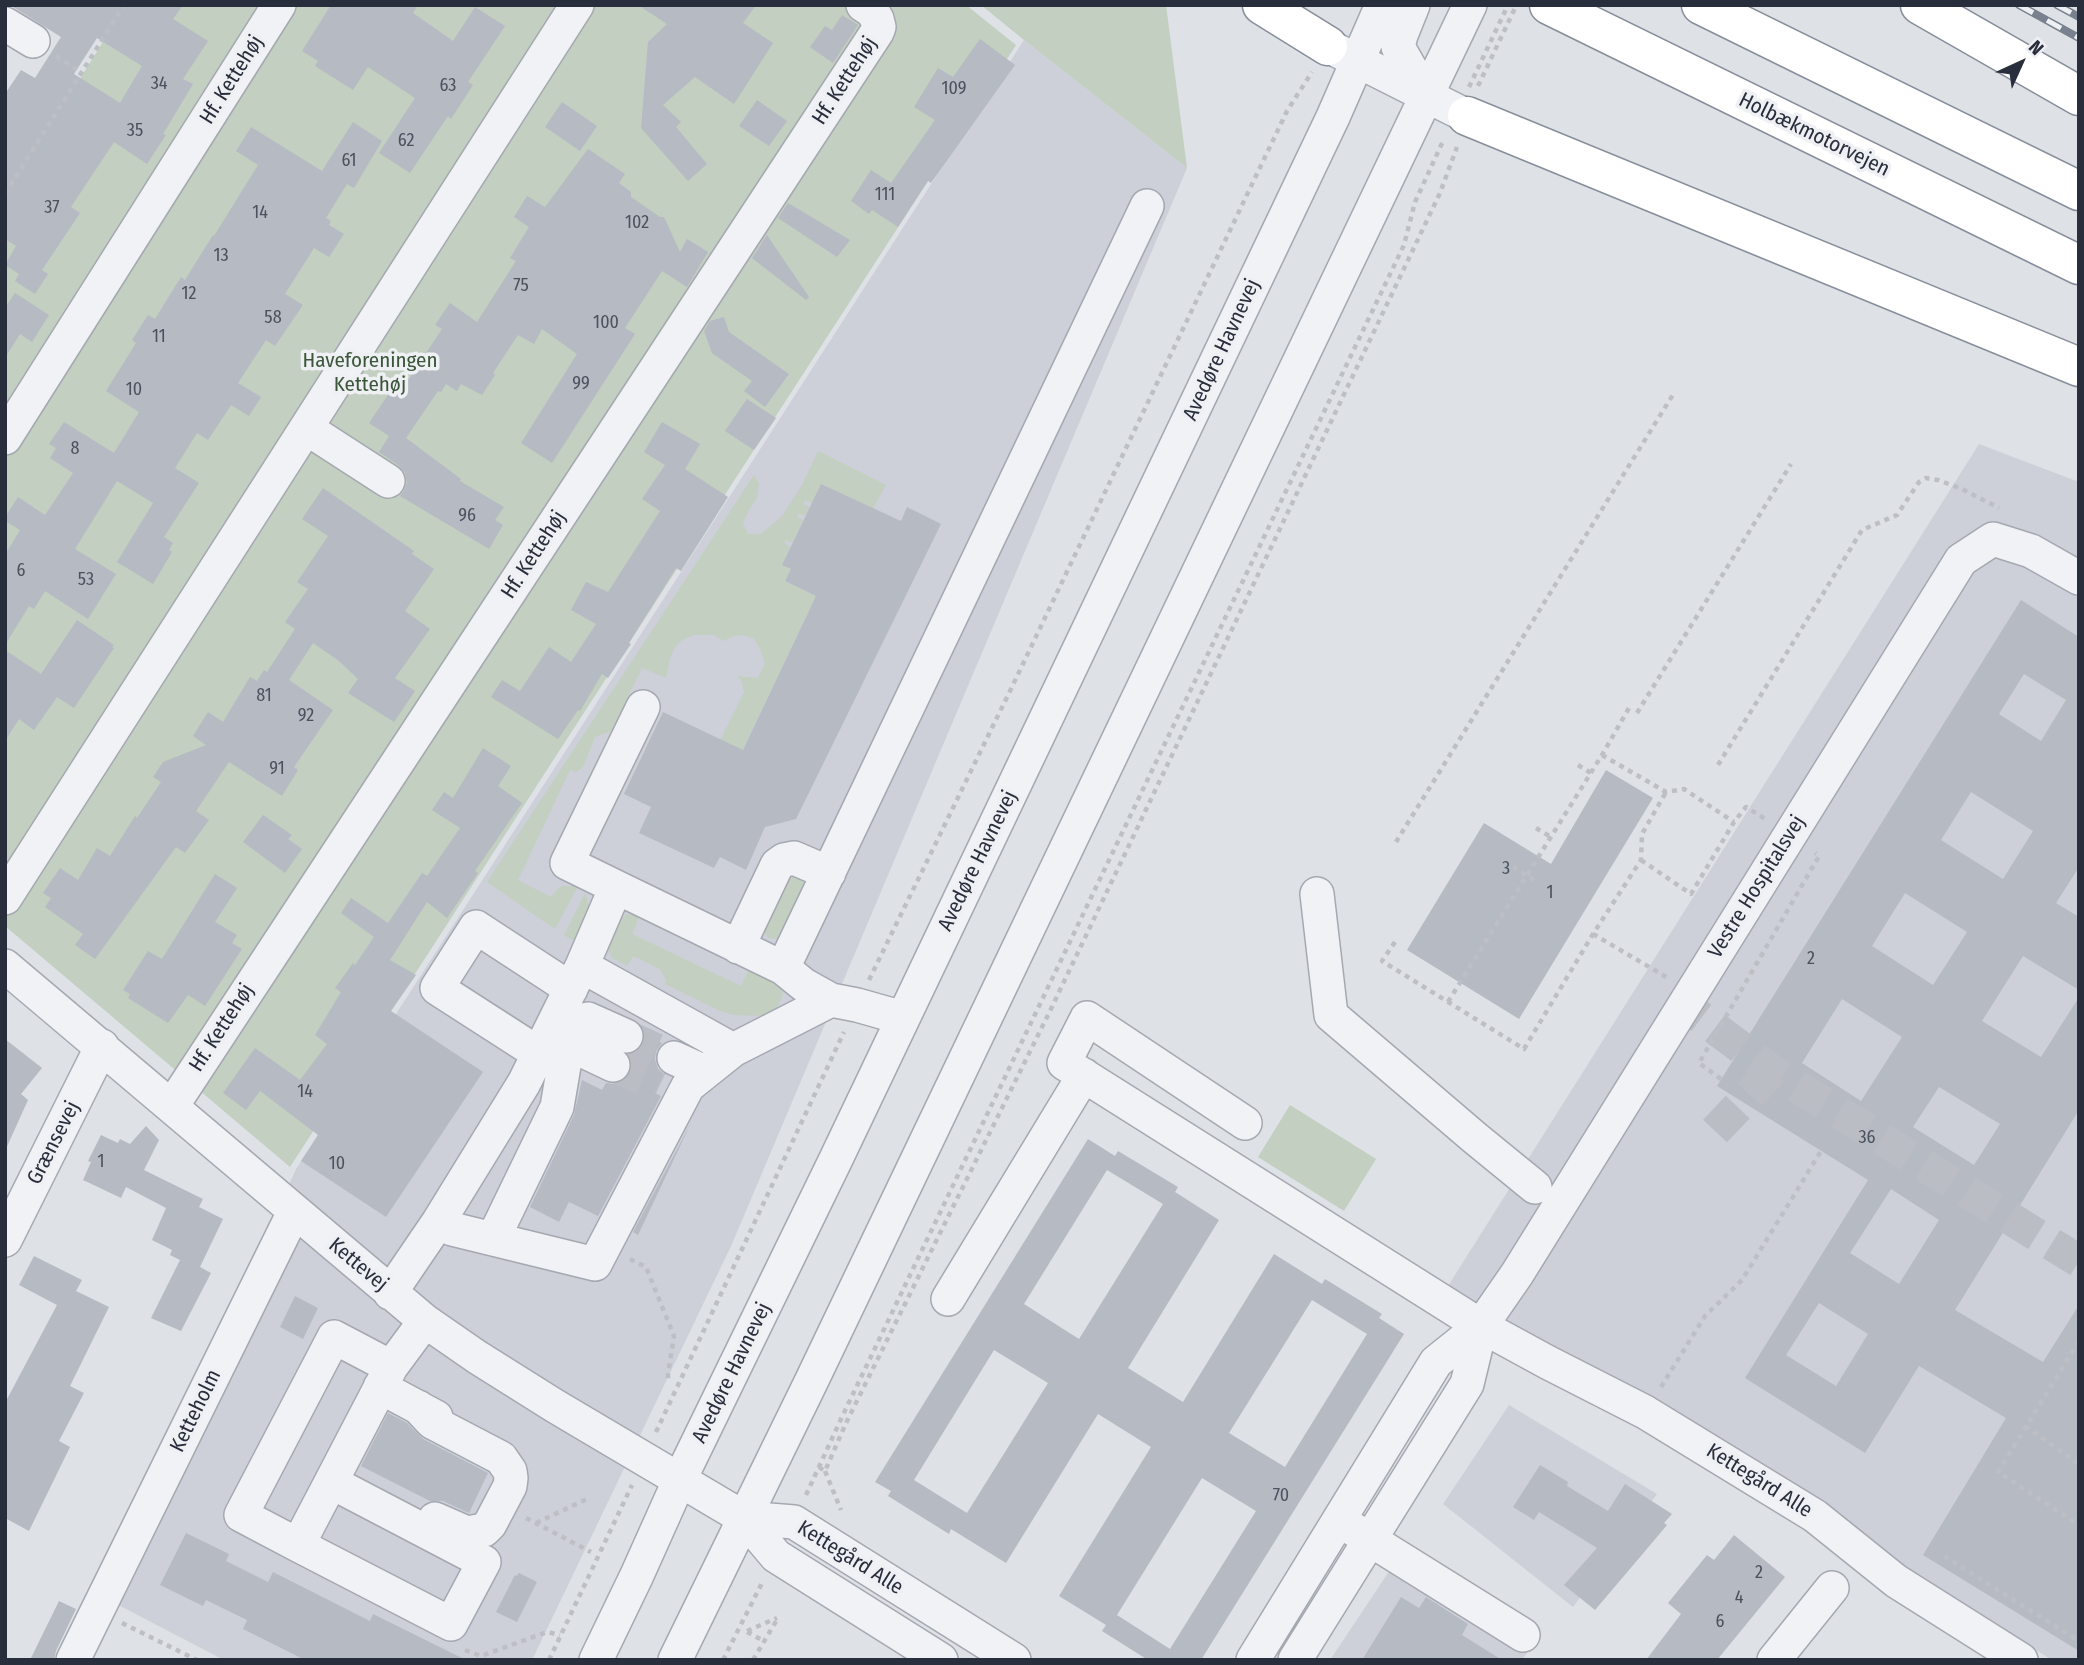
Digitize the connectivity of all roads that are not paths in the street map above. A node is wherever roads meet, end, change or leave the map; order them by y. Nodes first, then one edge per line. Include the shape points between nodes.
1 (279, 5) edge
2 (577, 5) edge
3 (863, 5) edge
4 (1262, 5) edge
5 (1449, 5) edge
6 (1470, 5) edge
7 (1549, 5) edge
8 (1701, 5) edge
9 (1920, 5) edge
10 (1393, 17) edge
11 (5, 24) edge
12 (33, 41) dead end
13 (1343, 54) junction
14 (1446, 56) junction
15 (1426, 96) junction
16 (2079, 96) edge
17 (1461, 122) joint
18 (2079, 191) edge
19 (1147, 206) dead end
20 (2079, 265) edge
21 (2079, 367) edge
22 (306, 428) junction
23 (5, 438) edge
24 (388, 481) dead end
25 (2079, 578) edge
26 (643, 707) dead end
27 (829, 873) junction
28 (616, 887) junction
29 (1317, 894) dead end
30 (5, 898) edge
31 (738, 947) junction
32 (5, 966) edge
33 (783, 968) junction
34 (576, 977) junction
35 (844, 1002) junction
36 (903, 1018) junction
37 (560, 1040) junction
38 (102, 1046) junction
39 (733, 1050) junction
40 (619, 1051) tunnel mouth
41 (1074, 1069) junction
42 (172, 1106) junction
43 (1245, 1123) dead end
44 (1535, 1186) dead end
45 (294, 1212) junction
46 (439, 1221) junction
47 (493, 1239) junction
48 (5, 1240) edge
49 (390, 1293) junction
50 (948, 1299) dead end
51 (425, 1321) junction
52 (1481, 1326) junction
53 (385, 1377) junction
54 (418, 1407) junction
55 (680, 1479) junction
56 (331, 1482) junction
57 (374, 1505) junction
58 (744, 1518) junction
59 (1339, 1521) junction
60 (1369, 1540) junction
61 (298, 1545) junction
62 (484, 1562) junction
63 (1832, 1588) dead end
64 (1523, 1635) dead end
65 (73, 1660) edge
66 (596, 1660) edge
67 (675, 1660) edge
68 (941, 1660) edge
69 (1013, 1660) edge
70 (1253, 1660) edge
71 (1295, 1660) edge
72 (1774, 1660) edge
73 (2021, 1660) edge

1 - 23 street, Hf. Kettehøj
2 - 22 street
3 - 42 street, Hf. Kettehøj via 877,19 877,32
4 - 13 highway
5 - 14 street
6 - 14 street
7 - 20 highway, Holbækmotorvejen
8 - 18 highway
9 - 16 highway
10 - 13 street, Avedøre Havnevej
10 - 15 street via 1398,47
11 - 12 street
13 - 15 street
13 - 36 street, Avedøre Havnevej via 1315,154
14 - 15 street
15 - 17 street
15 - 58 street
17 - 21 highway
19 - 27 street
22 - 24 street
22 - 30 street
25 - 52 street, Vestre Hospitalsvej via 2031,551 1993,539 1961,560
26 - 28 street via 567,863
27 - 31 street via 794,858 777,865
27 - 33 street
28 - 31 street
28 - 34 street
29 - 44 street via 1331,1015
31 - 33 street
32 - 38 street, Kettevej
33 - 35 street via 804,985
34 - 37 street
34 - 37 street via 476,927 437,988
34 - 39 street
35 - 36 street
35 - 39 street
36 - 55 street, Avedøre Havnevej
37 - 40 street
37 - 46 street via 524,1083
37 - 47 street via 565,1060 557,1107
38 - 42 street, Kettevej
38 - 48 street, Grænsevej
39 - 47 street via 688,1086 672,1081 595,1264
41 - 43 street via 1087,1018
41 - 50 street
41 - 52 street, Kettegård Alle
42 - 45 street, Kettevej
45 - 49 street, Kettevej
45 - 65 street, Ketteholm
46 - 47 street
46 - 49 street
49 - 51 street, Kettevej
51 - 53 street
51 - 55 street, Kettevej via 544,1399
52 - 59 street via 1436,1362
52 - 60 street via 1467,1384
52 - 73 street, Kettegård Alle via 1645,1412 1815,1516 1896,1581
53 - 54 street
53 - 56 street
53 - 61 street via 334,1337 241,1515
54 - 57 street via 432,1422 500,1458 510,1471 510,1486 490,1524 476,1533 460,1531 385,1500
54 - 62 street via 504,1452 523,1470 523,1517
55 - 58 street, Kettevej
55 - 66 street, Avedøre Havnevej
56 - 57 street
56 - 61 street
57 - 62 street
58 - 67 street
58 - 68 street, Kettegård Alle via 776,1556
58 - 69 street, Kettegård Alle via 794,1522
59 - 60 street
59 - 70 street
60 - 64 street
60 - 71 street
61 - 62 street via 451,1624
63 - 72 street

